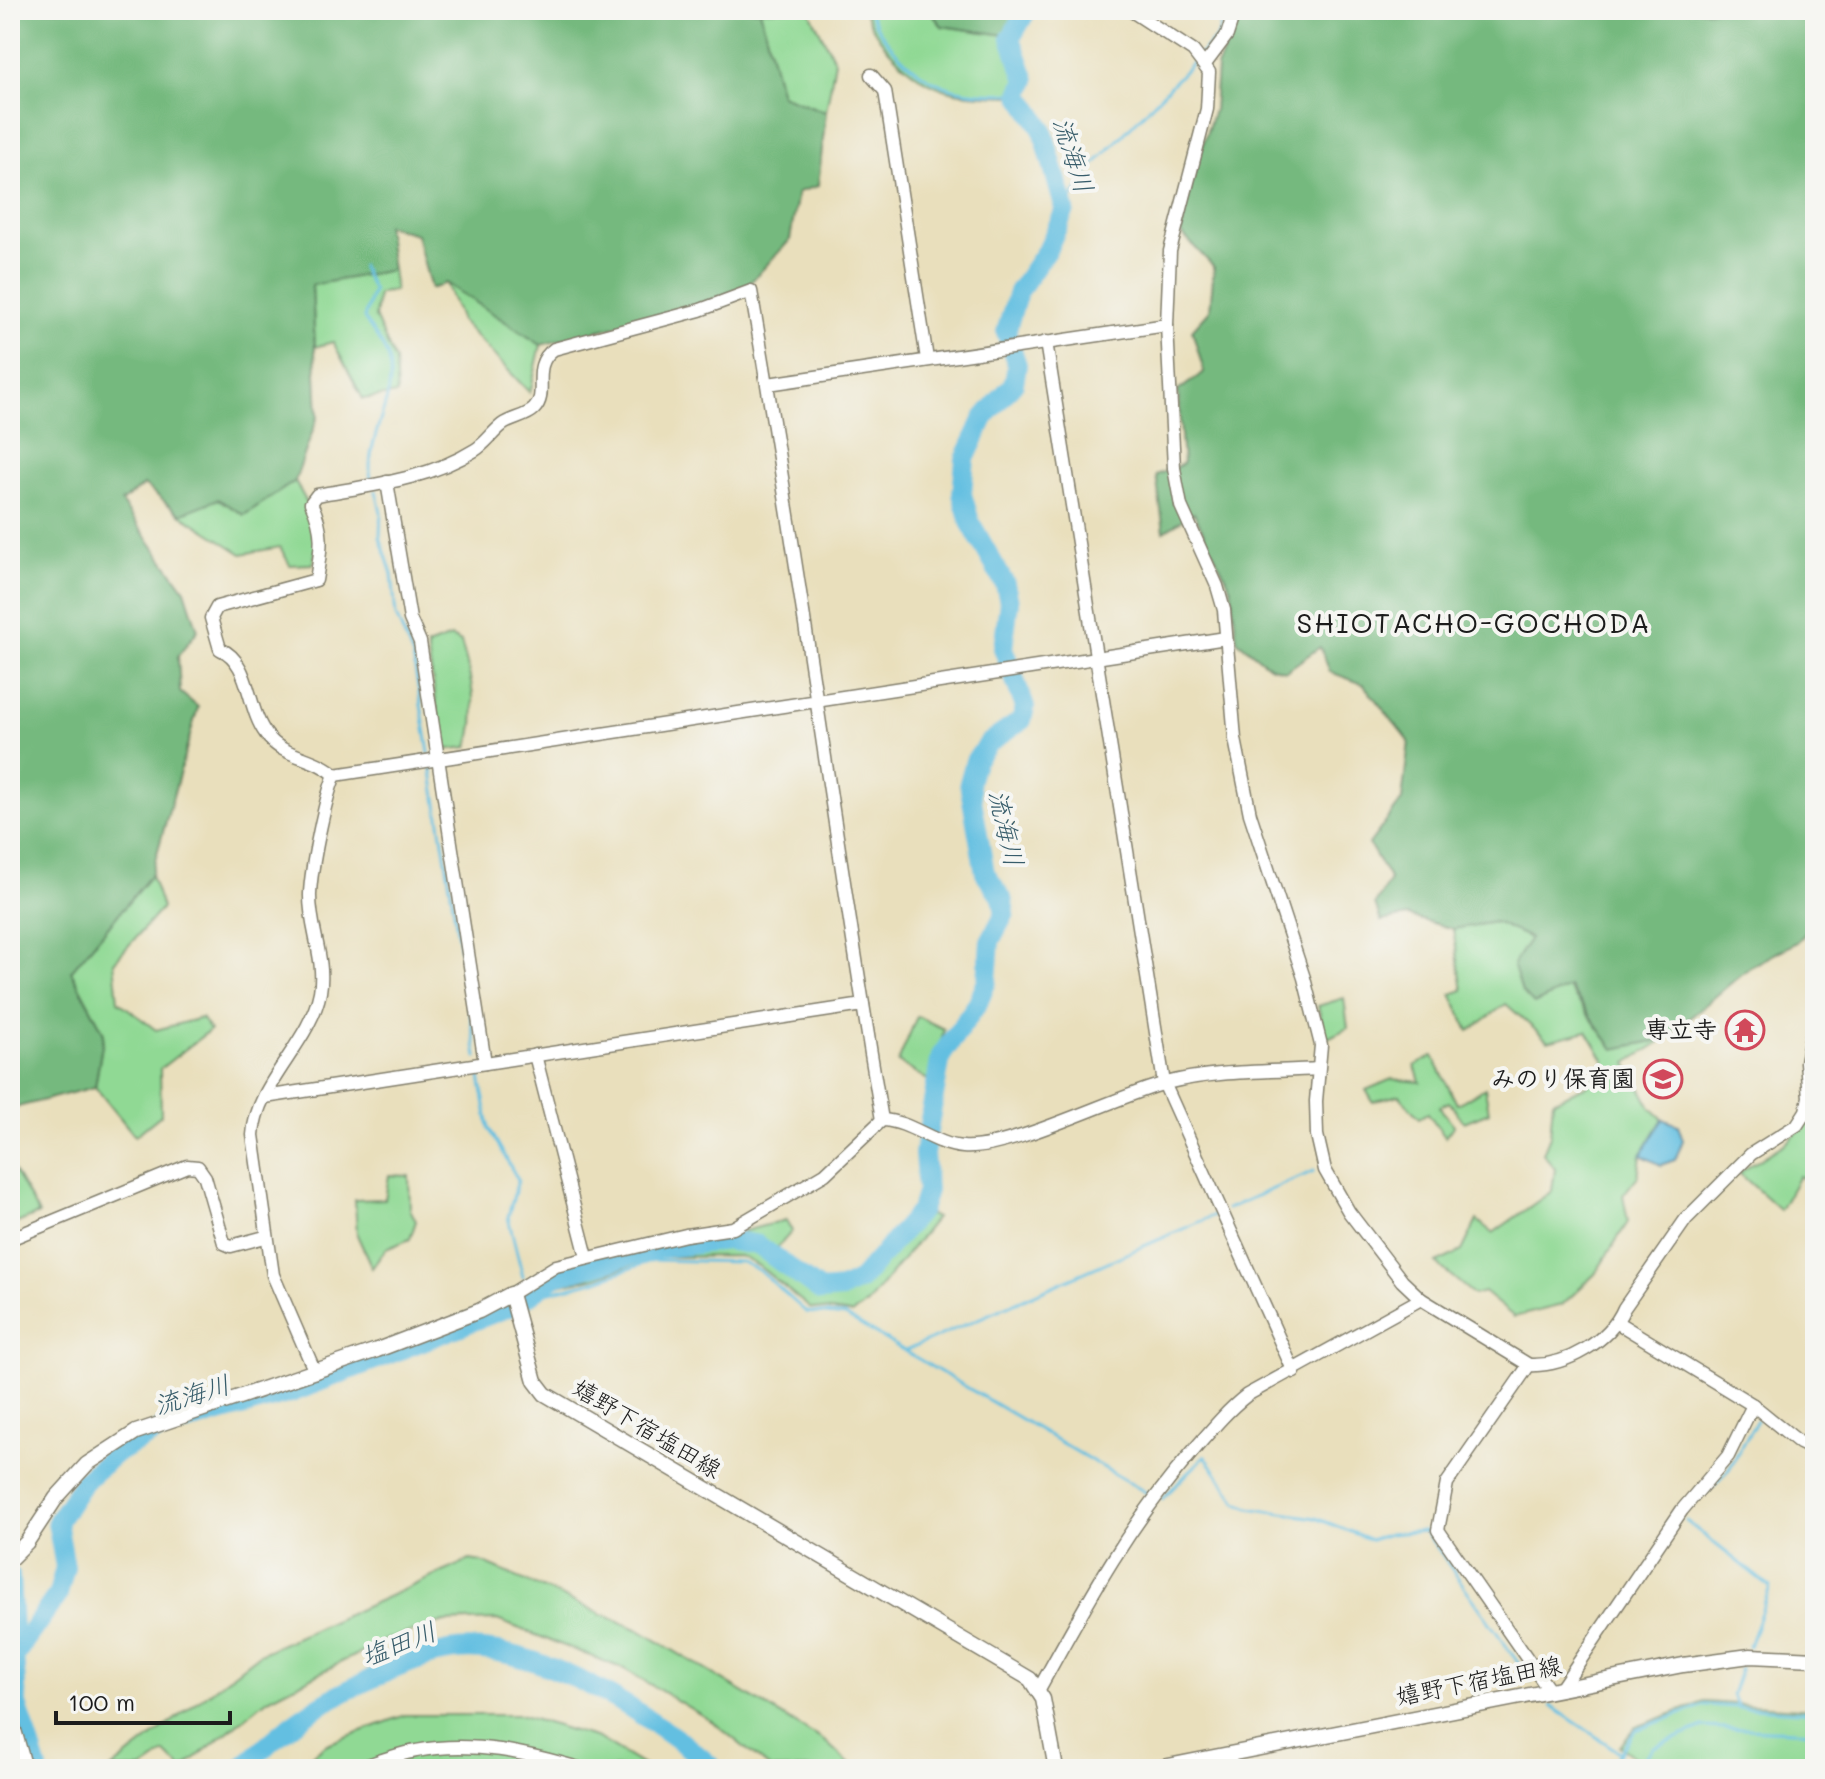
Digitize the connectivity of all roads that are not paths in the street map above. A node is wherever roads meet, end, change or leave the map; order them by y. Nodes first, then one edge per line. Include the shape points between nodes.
1 (1130, 10) edge
2 (1235, 10) edge
3 (1206, 63) junction
4 (871, 75) dead end
5 (1167, 325) junction
6 (1046, 342) junction
7 (927, 359) junction
8 (768, 384) junction
9 (387, 482) junction
10 (1226, 638) junction
11 (1096, 658) junction
12 (816, 702) junction
13 (439, 759) junction
14 (335, 775) junction
15 (863, 1005) junction
16 (1815, 1017) edge
17 (535, 1055) junction
18 (485, 1063) junction
19 (1318, 1069) junction
20 (1164, 1083) junction
21 (265, 1097) junction
22 (882, 1120) junction
23 (265, 1237) junction
24 (10, 1239) edge
25 (587, 1257) junction
26 (511, 1294) junction
27 (1421, 1299) junction
28 (1618, 1323) junction
29 (1529, 1365) junction
30 (315, 1372) junction
31 (1294, 1372) junction
32 (1753, 1405) junction
33 (1815, 1450) edge
34 (12, 1554) edge
35 (1815, 1659) edge
36 (1556, 1688) junction
37 (1039, 1689) junction
38 (10, 1716) edge
39 (25, 1769) edge
40 (356, 1769) edge
41 (582, 1769) edge
42 (1056, 1769) edge
43 (1153, 1769) edge

1 - 3 street
2 - 3 street via 1227,35
3 - 5 street via 1207,109 1170,251
4 - 7 street via 885,91
5 - 6 street
5 - 10 street via 1174,468 1181,506 1217,586
6 - 7 street
6 - 11 street
7 - 8 street
8 - 9 street via 751,291 554,349 544,356 540,401 533,411 503,424 478,449 433,473
8 - 12 street
9 - 13 street
9 - 14 street via 317,495 311,503 323,539 316,580 217,607 211,618 220,649 235,655 240,665 249,702 266,734 279,748 328,767
10 - 11 street
10 - 19 street via 1235,739 1250,814 1304,978 1321,1045
11 - 12 street
11 - 20 street
12 - 13 street
12 - 15 street
13 - 14 street
13 - 18 street
14 - 21 street via 310,895 320,992 296,1047
15 - 17 street
15 - 22 street
16 - 28 street via 1806,1062 1809,1097 1797,1125 1751,1154 1686,1219
17 - 18 street
17 - 25 street
18 - 21 street
19 - 20 street via 1201,1075
19 - 27 street via 1317,1135 1325,1170 1349,1212
20 - 22 street via 1004,1140 963,1147 896,1120
20 - 31 street
21 - 23 street via 254,1114 253,1135
22 - 25 street via 813,1182 733,1228
23 - 24 street via 224,1243 205,1177 198,1167 187,1166
23 - 30 street via 273,1275
25 - 26 street via 556,1266
26 - 30 main road via 433,1330
26 - 37 main road, 嬉野下宿塩田線 via 535,1381 545,1394
27 - 29 street
27 - 31 street
28 - 29 street via 1579,1353
28 - 32 street
29 - 36 street via 1447,1483 1438,1530
30 - 34 main road via 124,1438 87,1464
31 - 37 street via 1229,1409 1154,1496 1120,1544
32 - 33 street
32 - 36 street via 1728,1456 1682,1510
35 - 36 main road, 嬉野下宿塩田線 via 1750,1656
36 - 43 main road, 嬉野下宿塩田線
37 - 42 main road
38 - 39 main road
40 - 41 street via 416,1751 465,1747 522,1751

